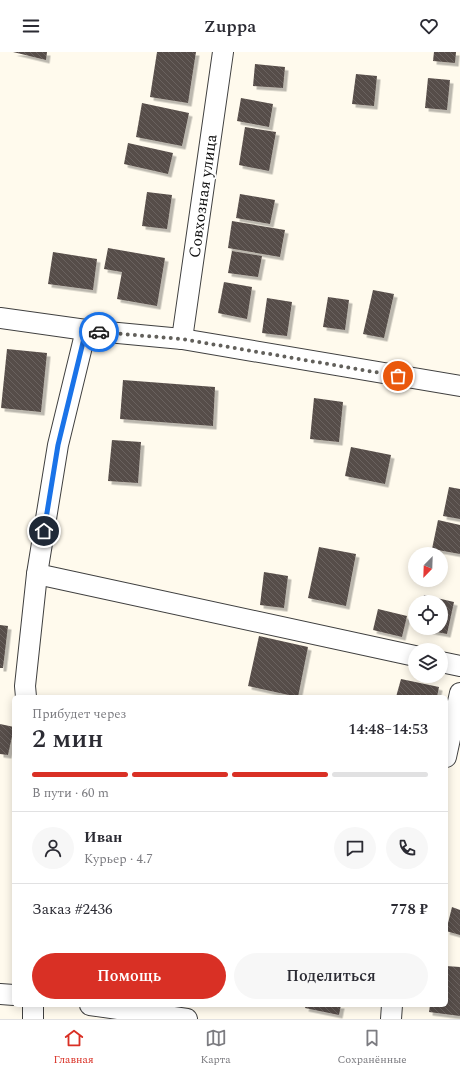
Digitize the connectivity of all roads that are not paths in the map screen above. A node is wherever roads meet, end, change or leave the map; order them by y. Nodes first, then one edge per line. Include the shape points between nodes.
1 (223, 52) edge
2 (0, 318) edge
3 (86, 330) junction
4 (182, 339) junction
5 (460, 386) edge
6 (37, 574) junction
7 (408, 654) edge
8 (448, 663) edge
9 (460, 666) edge
10 (460, 693) edge
11 (26, 695) edge
12 (448, 747) edge
13 (0, 994) edge
14 (12, 995) edge
15 (33, 1007) edge
16 (104, 1007) edge
17 (392, 1007) edge
18 (33, 1019) edge
19 (188, 1019) edge
20 (391, 1019) edge

1 - 4 street, Совхозная улица
2 - 3 street
3 - 4 street
3 - 6 street via 58,445
4 - 5 street
6 - 7 street
6 - 11 street
8 - 9 street
10 - 12 street
13 - 14 street
15 - 18 street
16 - 19 street
17 - 20 street

